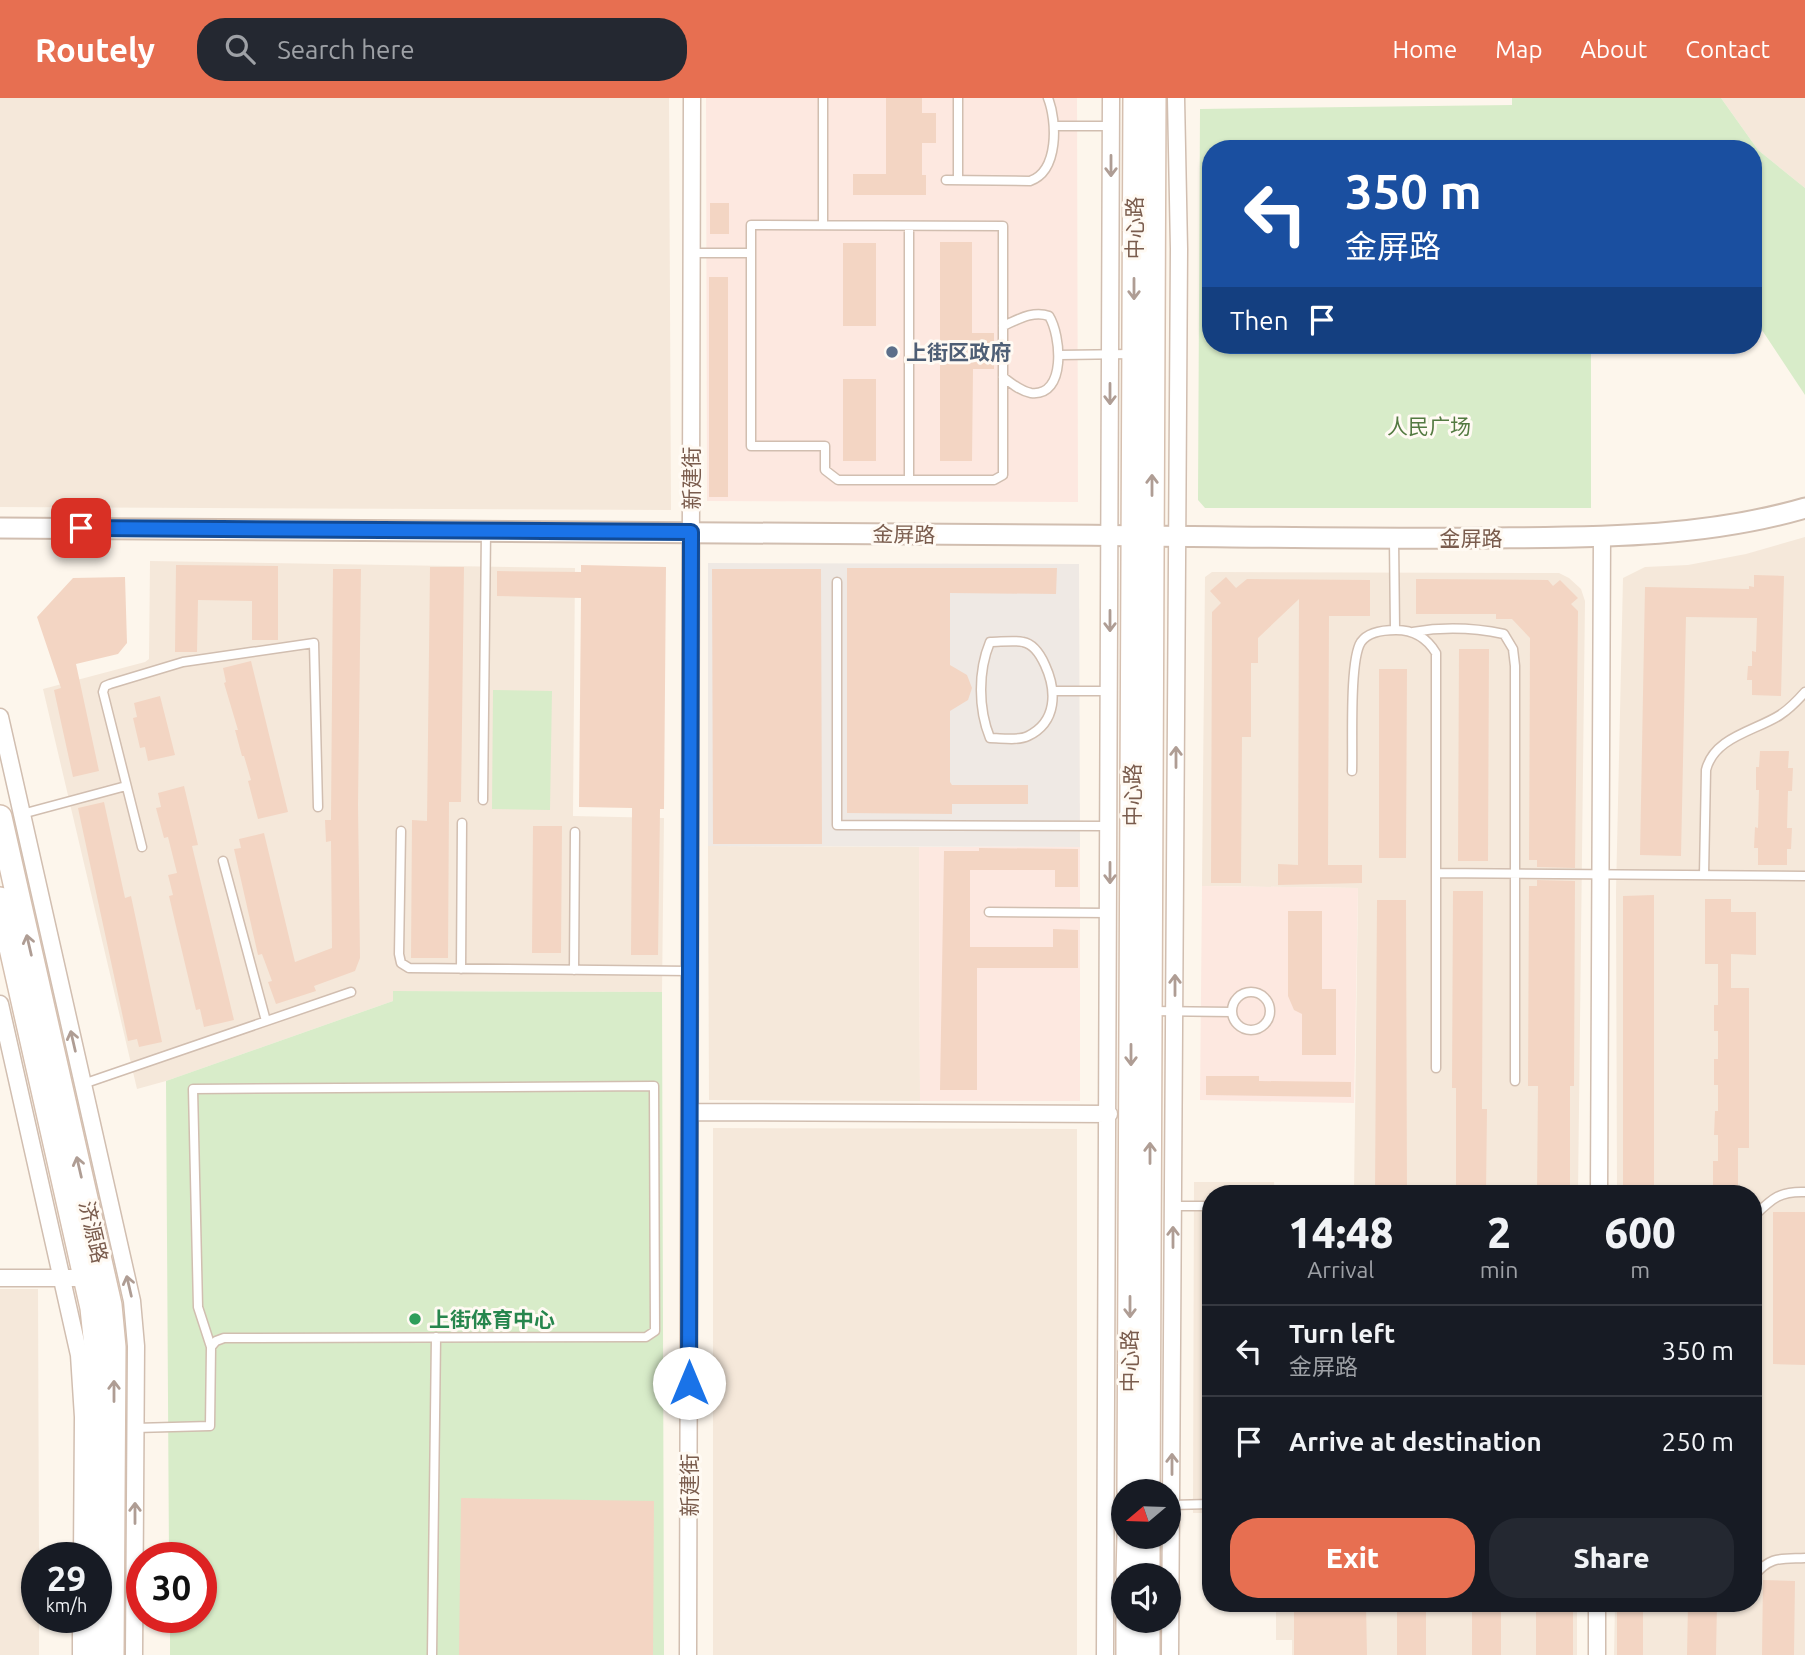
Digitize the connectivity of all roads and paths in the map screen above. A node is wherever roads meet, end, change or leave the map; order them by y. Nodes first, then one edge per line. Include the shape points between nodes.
1 (692, 98) edge
2 (823, 98) edge
3 (958, 98) edge
4 (1048, 98) edge
5 (1111, 98) edge
6 (1135, 98) edge
7 (1154, 98) edge
8 (1176, 98) edge
9 (1054, 126) junction
10 (1111, 126) junction
11 (946, 180) dead end
12 (958, 180) junction
13 (823, 225) junction
14 (909, 226) junction
15 (692, 253) junction
16 (751, 253) junction
17 (1003, 326) junction
18 (1111, 354) junction
19 (1134, 354) junction
20 (1059, 355) junction
21 (1003, 377) junction
22 (909, 480) junction
23 (1805, 508) edge
24 (0, 528) edge
25 (486, 531) junction
26 (691, 532) junction
27 (1131, 536) junction
28 (1177, 536) junction
29 (1602, 536) junction
30 (1394, 538) junction
31 (837, 582) dead end
32 (1395, 630) junction
33 (1413, 632) junction
34 (1054, 691) junction
35 (1110, 691) junction
36 (1805, 692) edge
37 (0, 717) edge
38 (1352, 771) dead end
39 (126, 786) junction
40 (483, 800) dead end
41 (318, 807) dead end
42 (11, 815) edge
43 (462, 823) dead end
44 (1110, 826) junction
45 (401, 831) dead end
46 (575, 832) dead end
47 (142, 847) dead end
48 (223, 862) dead end
49 (1436, 873) junction
50 (1515, 873) junction
51 (1600, 874) junction
52 (1704, 875) junction
53 (1805, 876) edge
54 (0, 899) edge
55 (989, 912) dead end
56 (1110, 913) junction
57 (461, 969) junction
58 (574, 970) junction
59 (690, 971) junction
60 (351, 992) dead end
61 (0, 1004) edge
62 (1151, 1011) junction
63 (1174, 1011) junction
64 (1232, 1012) junction
65 (266, 1021) junction
66 (1436, 1068) dead end
67 (1515, 1081) dead end
68 (83, 1084) junction
69 (690, 1112) junction
70 (1109, 1114) junction
71 (1599, 1185) edge
72 (1805, 1192) edge
73 (1173, 1206) junction
74 (1202, 1206) edge
75 (1762, 1209) edge
76 (0, 1278) edge
77 (62, 1278) junction
78 (86, 1278) junction
79 (436, 1338) junction
80 (211, 1347) junction
81 (113, 1428) junction
82 (1129, 1479) edge
83 (1148, 1479) edge
84 (1171, 1479) edge
85 (1202, 1504) edge
86 (1181, 1505) edge
87 (82, 1542) edge
88 (94, 1542) edge
89 (1171, 1549) edge
90 (1805, 1558) edge
91 (1762, 1566) edge
92 (1597, 1612) edge
93 (81, 1633) edge
94 (94, 1633) edge
95 (1128, 1633) edge
96 (1148, 1633) edge
97 (81, 1655) edge
98 (94, 1655) edge
99 (112, 1655) edge
100 (134, 1655) edge
101 (432, 1655) edge
102 (688, 1655) edge
103 (1105, 1655) edge
104 (1128, 1655) edge
105 (1147, 1655) edge
106 (1170, 1655) edge
107 (1597, 1655) edge

1 - 15 street, 新建街
2 - 13 lane
3 - 12 lane
4 - 9 lane
5 - 10 street
6 -> 19 main road, 中心路
27 -> 7 main road, 中心路
8 - 28 street
9 - 10 lane
9 - 12 lane via 1051,153 1036,178
10 -> 18 street
11 - 12 lane
13 - 14 lane
13 - 16 lane via 751,225
14 - 17 lane via 1003,226
14 - 22 lane
15 - 16 lane
15 - 26 street, 新建街
16 - 22 lane via 751,446 825,446 825,470 838,480
17 - 20 lane via 1028,316 1049,316
17 - 21 lane
18 - 19 lane
18 - 20 lane
18 -> 27 street
19 - 27 main road, 中心路
20 - 21 lane via 1054,378 1045,390 1028,392
21 - 22 lane via 1003,475 995,480
23 - 29 street, 金屏路 via 1699,530
24 - 25 street, 金屏路
25 - 26 street, 金屏路
25 - 40 lane
26 - 27 street, 金屏路
26 - 59 street, 新建街
27 - 28 street, 金屏路
27 -> 35 street
27 - 62 main road, 中心路
27 -> 82 main road, 中心路
28 - 30 street, 金屏路
63 -> 28 street
29 - 30 street, 金屏路
29 - 51 street
30 - 32 lane
31 - 44 lane via 837,825
32 - 33 lane
32 - 38 lane via 1377,632 1361,641 1355,660
33 - 49 lane via 1436,653
33 - 50 lane via 1486,630 1504,634 1513,649
34 - 34 lane via 1050,716 1041,728 1025,738 990,738 981,690 983,660 990,642 1025,642 1040,653
34 - 35 lane
35 - 44 street
36 - 52 lane via 1781,714 1725,742 1709,758
37 - 42 street
39 - 41 lane via 103,701 105,686 183,662 314,643
39 - 42 lane
39 - 47 lane
68 -> 42 street
81 -> 42 main road, 济源路 via 110,1304
43 - 57 lane
44 -> 56 street
45 - 57 lane via 401,963 410,968
46 - 58 lane
48 - 65 lane
49 - 50 lane
49 - 66 lane
50 - 51 lane
50 - 67 lane
51 - 52 lane
51 - 71 street
52 - 53 lane
54 - 78 main road, 济源路
55 - 56 lane
56 - 70 street
57 - 58 lane
58 - 59 lane
59 - 69 street, 新建街
60 - 65 lane
61 - 77 street
62 - 63 lane
83 -> 62 main road, 中心路
63 - 64 lane
63 - 73 street
64 - 64 lane via 1236,999 1250,991 1264,996 1270,1009 1266,1023 1254,1030 1240,1027
65 - 68 lane
100 -> 68 street via 135,1323
69 - 70 street
69 - 102 street, 新建街
70 - 103 street
72 - 75 lane via 1788,1191
73 - 74 lane
84 -> 73 street
76 - 77 street
77 - 78 street
77 - 87 street via 82,1378
78 - 88 main road, 济源路 via 96,1347
79 - 80 lane via 224,1338
79 - 80 lane via 646,1337 654,1331 654,1086 193,1089 198,1307
79 - 101 lane
80 - 81 lane via 210,1426
81 - 99 main road, 济源路
85 - 86 lane
89 - 106 street
90 - 91 lane via 1773,1559
92 - 107 street
93 - 97 street
94 - 98 main road
95 - 104 main road
96 - 105 main road

